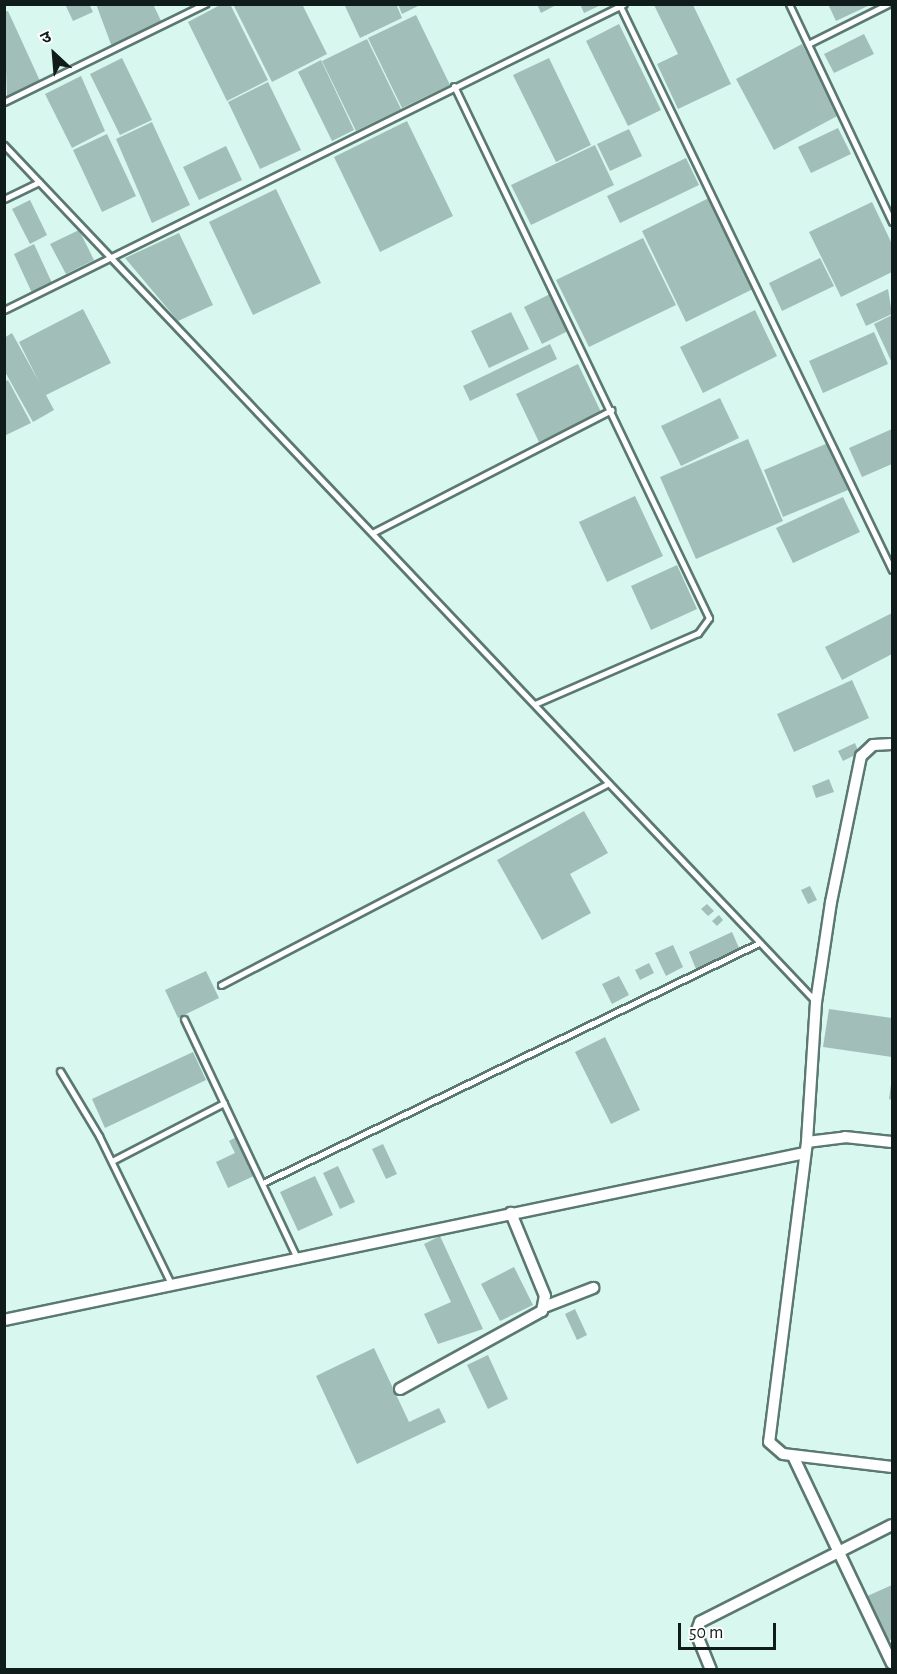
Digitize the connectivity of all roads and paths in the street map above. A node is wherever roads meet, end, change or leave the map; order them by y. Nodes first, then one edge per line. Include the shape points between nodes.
1 (205, 4) edge
2 (789, 4) edge
3 (888, 4) edge
4 (622, 5) edge
5 (808, 44) junction
6 (454, 86) junction
7 (4, 102) edge
8 (4, 145) edge
9 (39, 182) junction
10 (4, 199) edge
11 (892, 222) edge
12 (112, 257) junction
13 (4, 310) edge
14 (610, 410) junction
15 (374, 532) junction
16 (892, 570) edge
17 (535, 704) junction
18 (892, 744) edge
19 (607, 784) junction
20 (759, 943) junction
21 (220, 986) dead end
22 (816, 1002) junction
23 (184, 1019) dead end
24 (60, 1071) dead end
25 (224, 1103) junction
26 (892, 1142) edge
27 (806, 1147) junction
28 (112, 1161) junction
29 (264, 1182) junction
30 (511, 1213) junction
31 (299, 1261) junction
32 (172, 1287) junction
33 (593, 1288) dead end
34 (544, 1307) junction
35 (4, 1320) edge
36 (400, 1389) dead end
37 (793, 1456) junction
38 (892, 1467) edge
39 (892, 1525) edge
40 (838, 1552) junction
41 (892, 1664) edge
42 (711, 1670) edge

1 - 7 lane
2 - 5 lane
3 - 5 lane
4 - 6 lane
4 - 16 lane
5 - 11 lane
6 - 12 lane
6 - 14 lane
8 - 9 lane
9 - 10 lane
9 - 12 lane
12 - 13 lane
12 - 15 lane
14 - 15 lane
14 - 17 lane via 707,612 707,624 698,633
15 - 17 lane
17 - 19 lane
18 - 22 street via 866,750 856,768
19 - 20 lane
19 - 21 lane
20 - 22 lane
20 - 29 lane
22 - 27 street
23 - 25 lane
24 - 28 lane
25 - 28 lane
25 - 29 lane
26 - 27 street via 844,1137
27 - 30 street via 708,1177
27 - 37 street via 770,1419 770,1446
28 - 32 lane
29 - 31 lane
30 - 31 street
30 - 34 street via 544,1296
31 - 32 street
32 - 35 street
33 - 34 street
34 - 36 street
37 - 38 street
37 - 40 street
39 - 40 street
40 - 41 street
40 - 42 street via 700,1622 696,1633

